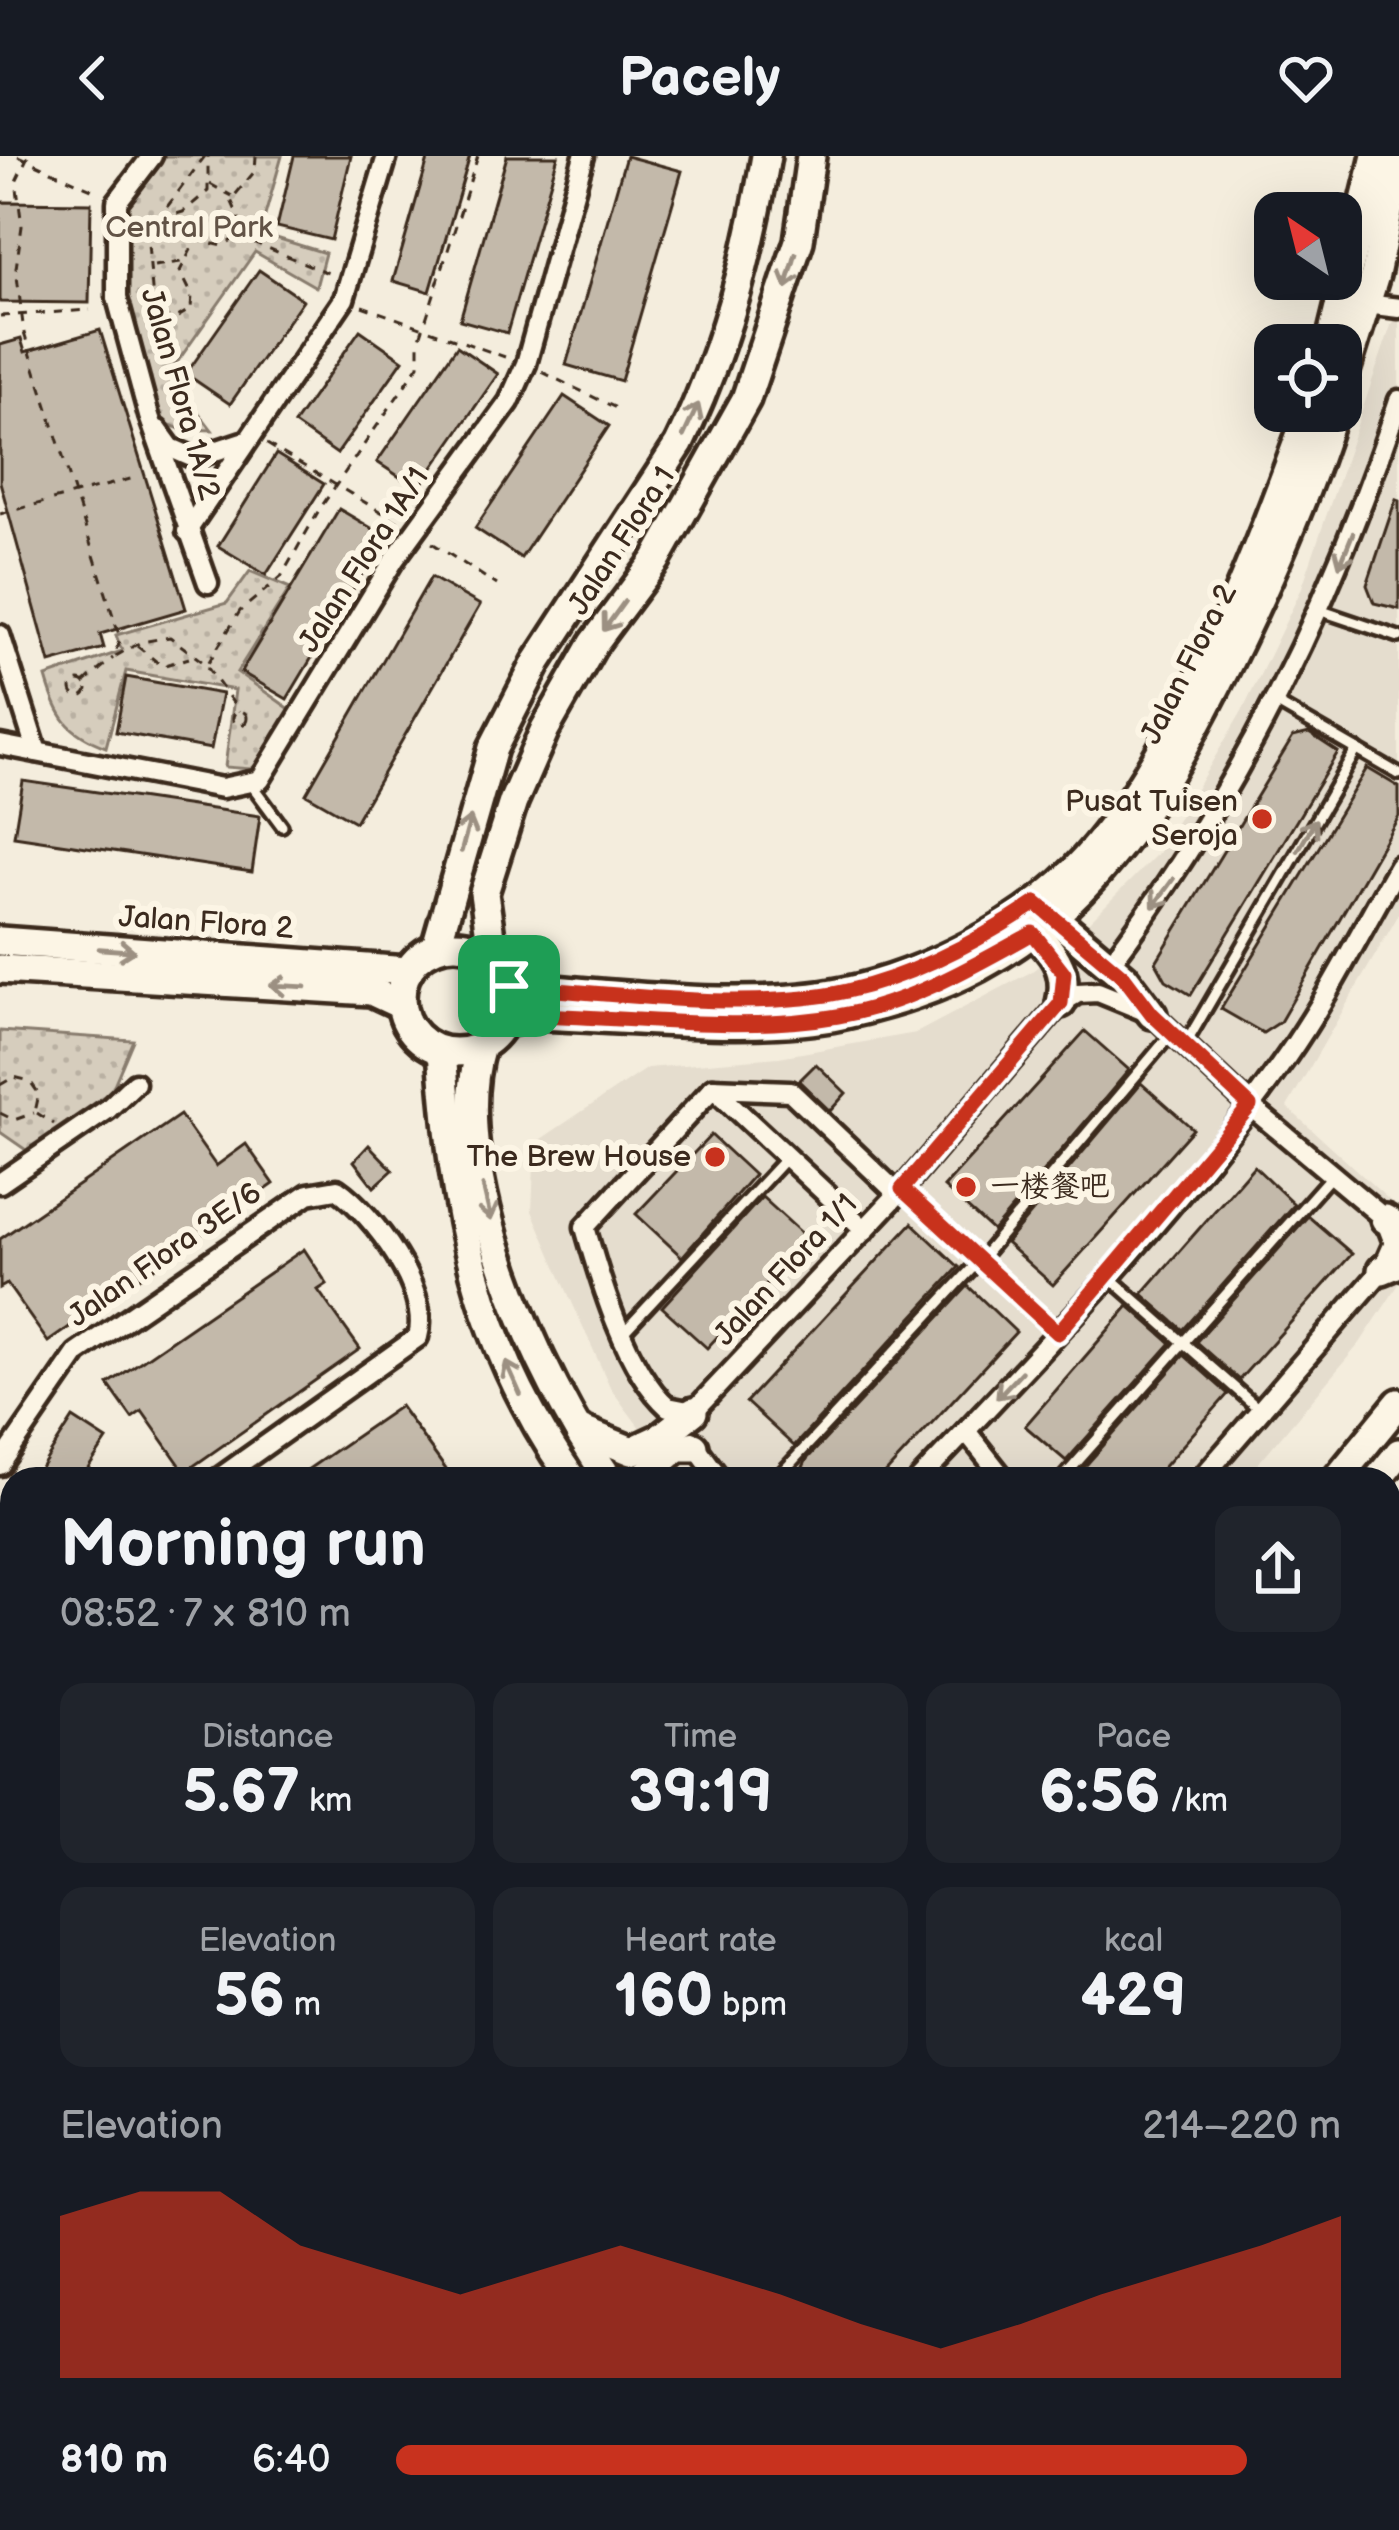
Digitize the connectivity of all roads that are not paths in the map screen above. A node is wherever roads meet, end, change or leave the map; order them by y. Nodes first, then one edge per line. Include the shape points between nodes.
1 (152, 156) edge
2 (387, 156) edge
3 (584, 156) edge
4 (766, 156) edge
5 (812, 156) edge
6 (1376, 156) edge
7 (1399, 160) edge
8 (1354, 302) junction
9 (1399, 308) edge
10 (1342, 324) edge
11 (1351, 324) edge
12 (1399, 400) edge
13 (149, 416) junction
14 (1301, 432) edge
15 (1325, 432) edge
16 (248, 437) junction
17 (188, 531) junction
18 (208, 583) dead end
19 (1319, 610) junction
20 (0, 635) edge
21 (1399, 637) edge
22 (1276, 703) junction
23 (0, 745) edge
24 (1357, 749) junction
25 (37, 752) junction
26 (1399, 773) edge
27 (251, 784) junction
28 (282, 826) dead end
29 (1399, 865) edge
30 (1035, 917) junction
31 (0, 941) edge
32 (436, 947) junction
33 (494, 958) junction
34 (1109, 964) junction
35 (0, 969) edge
36 (408, 971) junction
37 (509, 986) junction
38 (1061, 1003) junction
39 (401, 1005) junction
40 (504, 1023) junction
41 (1170, 1030) junction
42 (481, 1046) junction
43 (442, 1051) junction
44 (135, 1083) dead end
45 (713, 1088) junction
46 (1250, 1106) junction
47 (787, 1157) junction
48 (1332, 1174) junction
49 (0, 1183) edge
50 (900, 1192) junction
51 (1392, 1223) edge
52 (865, 1230) junction
53 (979, 1261) junction
54 (1390, 1266) edge
55 (1108, 1276) junction
56 (622, 1333) junction
57 (1058, 1333) junction
58 (1183, 1342) junction
59 (1399, 1403) edge
60 (693, 1412) junction
61 (1261, 1412) junction
62 (575, 1426) junction
63 (966, 1431) junction
64 (694, 1447) junction
65 (0, 1465) edge
66 (235, 1467) edge
67 (564, 1467) edge
68 (601, 1467) edge
69 (655, 1467) edge
70 (710, 1467) edge
71 (787, 1467) edge
72 (932, 1467) edge
73 (994, 1467) edge
74 (1073, 1467) edge
75 (1212, 1467) edge
76 (1347, 1467) edge

1 - 13 street, Jalan Flora 1A/2 via 117,202 117,298
2 - 16 street via 347,291
3 - 27 street, Jalan Flora 1A/1 via 509,402
32 -> 4 street, Jalan Flora 1 via 493,748 537,662 698,406 750,241
5 -> 33 street, Jalan Flora 1 via 799,241 746,400 656,560 594,643 513,802 484,893
6 - 8 street
7 - 8 street via 1381,276
8 - 9 street
8 - 10 street
8 - 11 street
12 -> 19 street
13 - 16 street via 171,448 194,458
13 - 17 street, Jalan Flora 1A/2
14 - 30 street, Jalan Flora 2 via 1231,609 1164,741 1095,847
15 - 30 street, Jalan Flora 2 via 1268,583 1183,751 1120,852
16 - 17 street
17 - 18 street, Jalan Flora 1A/2
19 - 21 lane
19 - 22 street
20 - 25 street
22 - 24 lane
22 -> 34 street via 1192,850
23 - 25 street
24 - 26 lane
41 -> 24 lane
25 - 27 street via 222,788
27 - 28 lane
29 - 46 street
30 - 34 street
30 - 37 street, Jalan Flora 2 via 844,992 748,998
30 - 38 street via 1064,973
30 - 40 street, Jalan Flora 2 via 901,1000 838,1016 532,1015
31 -> 36 street, Jalan Flora 2
32 - 33 street via 466,944
32 - 36 street
33 - 37 street, Jalan Flora 1
34 - 41 street
39 -> 35 street, Jalan Flora 2 via 371,991
36 - 39 street
37 - 40 street
38 - 41 street via 1098,992
38 - 50 street, Jalan Flora 1/1
39 - 43 street via 415,1034
40 - 42 street
41 - 46 street
41 - 53 lane
42 - 43 street
42 -> 62 street via 472,1072 474,1126 494,1235 518,1310
67 -> 43 street via 520,1396 470,1263 452,1184
44 - 49 street
45 - 47 street
45 - 50 street via 790,1090
45 - 56 street via 585,1227
46 - 48 street
46 - 55 street
47 - 52 street
47 - 56 lane
48 - 51 street
48 - 58 lane
50 - 52 street, Jalan Flora 1/1
50 - 53 lane
51 - 54 street
52 - 60 street, Jalan Flora 1/1
53 - 57 lane
53 - 71 lane
54 - 61 street
55 - 57 street
55 - 58 lane
56 - 60 street via 661,1401
57 -> 63 street
58 - 61 lane
58 - 74 lane
59 - 76 street
60 - 62 street via 632,1451
60 - 64 street
61 - 75 street
62 - 68 street
63 - 72 street
63 - 73 street
64 - 69 street via 678,1448
64 - 70 street
65 - 66 street, Jalan Flora 3E/6 via 76,1352 308,1194 331,1188 392,1250 420,1317 415,1342

